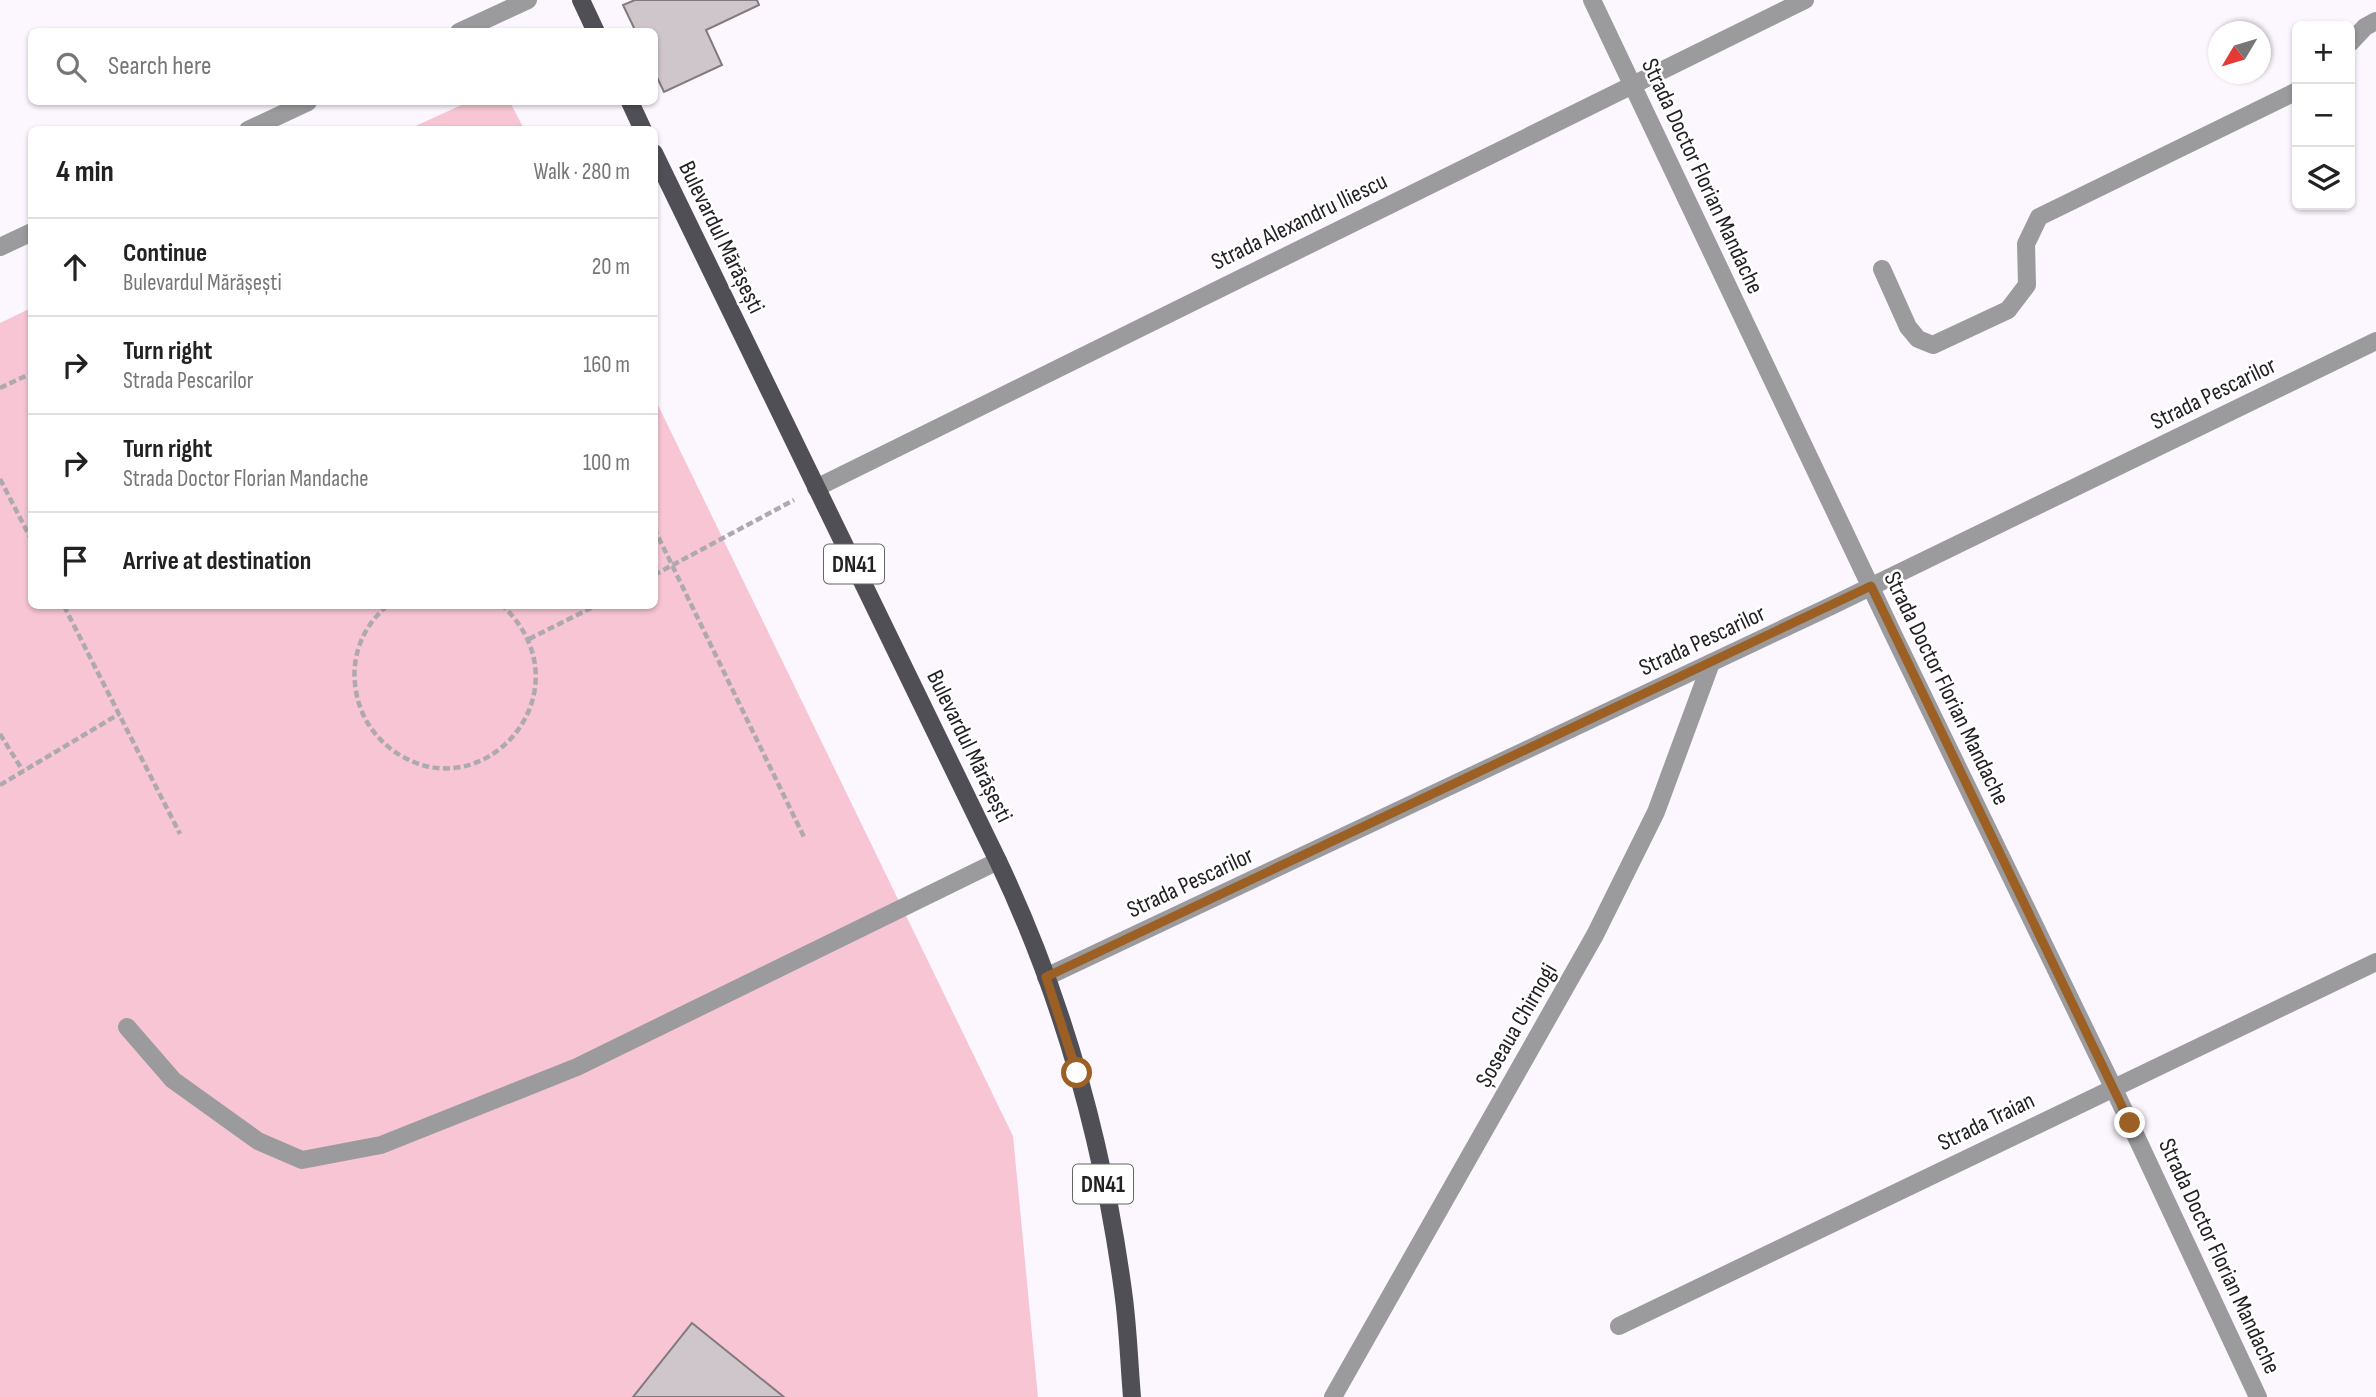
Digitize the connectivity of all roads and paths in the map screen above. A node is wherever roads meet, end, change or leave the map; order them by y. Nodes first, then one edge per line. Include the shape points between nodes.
1 (528, 0) edge
2 (581, 0) edge
3 (1592, 0) edge
4 (1805, 0) edge
5 (2376, 21) edge
6 (468, 28) edge
7 (594, 28) edge
8 (2355, 38) edge
9 (1632, 83) junction
10 (2292, 94) edge
11 (302, 105) edge
12 (630, 105) edge
13 (257, 126) edge
14 (641, 126) edge
15 (658, 161) edge
16 (28, 234) edge
17 (0, 247) edge
18 (1882, 269) dead end
19 (2376, 341) edge
20 (28, 375) edge
21 (0, 388) edge
22 (0, 479) edge
23 (816, 488) junction
24 (28, 533) edge
25 (658, 535) edge
26 (674, 565) junction
27 (658, 573) edge
28 (1871, 586) junction
29 (66, 609) edge
30 (383, 609) edge
31 (506, 609) edge
32 (589, 609) edge
33 (529, 639) junction
34 (1711, 663) junction
35 (119, 714) junction
36 (0, 734) edge
37 (23, 771) junction
38 (0, 785) edge
39 (180, 834) dead end
40 (804, 838) dead end
41 (999, 861) junction
42 (2376, 962) edge
43 (1046, 977) junction
44 (127, 1027) dead end
45 (2113, 1087) junction
46 (1619, 1326) dead end
47 (1132, 1397) edge
48 (1333, 1397) edge
49 (2258, 1397) edge

1 - 6 street
2 - 7 main road
3 - 9 street, Strada Doctor Florian Mandache
4 - 9 street, Strada Alexandru Iliescu
5 - 8 street
9 - 23 street, Strada Alexandru Iliescu
9 - 28 street, Strada Doctor Florian Mandache
10 - 18 street via 2039,217 2026,244 2027,285 2008,310 1933,345 1918,340 1908,327
11 - 13 street
12 - 14 main road
15 - 23 main road, Bulevardul Mărășești / DN41
16 - 17 street
19 - 28 street, Strada Pescarilor
20 - 21 path
22 - 24 path
23 - 26 path
23 - 41 main road, Bulevardul Mărășești / DN41
25 - 26 path
26 - 27 path
26 - 40 path
28 - 34 street, Strada Pescarilor
28 - 45 street, Strada Doctor Florian Mandache
29 - 35 path
30 - 33 path via 363,634 356,656 358,702 381,741 420,764 443,768 487,758 522,727 536,684 536,661
31 - 33 path
32 - 33 path
34 - 43 street, Strada Pescarilor
34 - 48 street, Șoseaua Chirnogi via 1656,812 1595,935
35 - 37 path
35 - 39 path
36 - 37 path
37 - 38 path
41 - 43 main road, Bulevardul Mărășești / DN41
41 - 44 street via 577,1067 381,1144 302,1160 258,1141 173,1080
42 - 45 street, Strada Traian
43 - 47 main road, Bulevardul Mărășești / DN41 via 1101,1168 1123,1291
45 - 46 street, Strada Traian
45 - 49 street, Strada Doctor Florian Mandache

